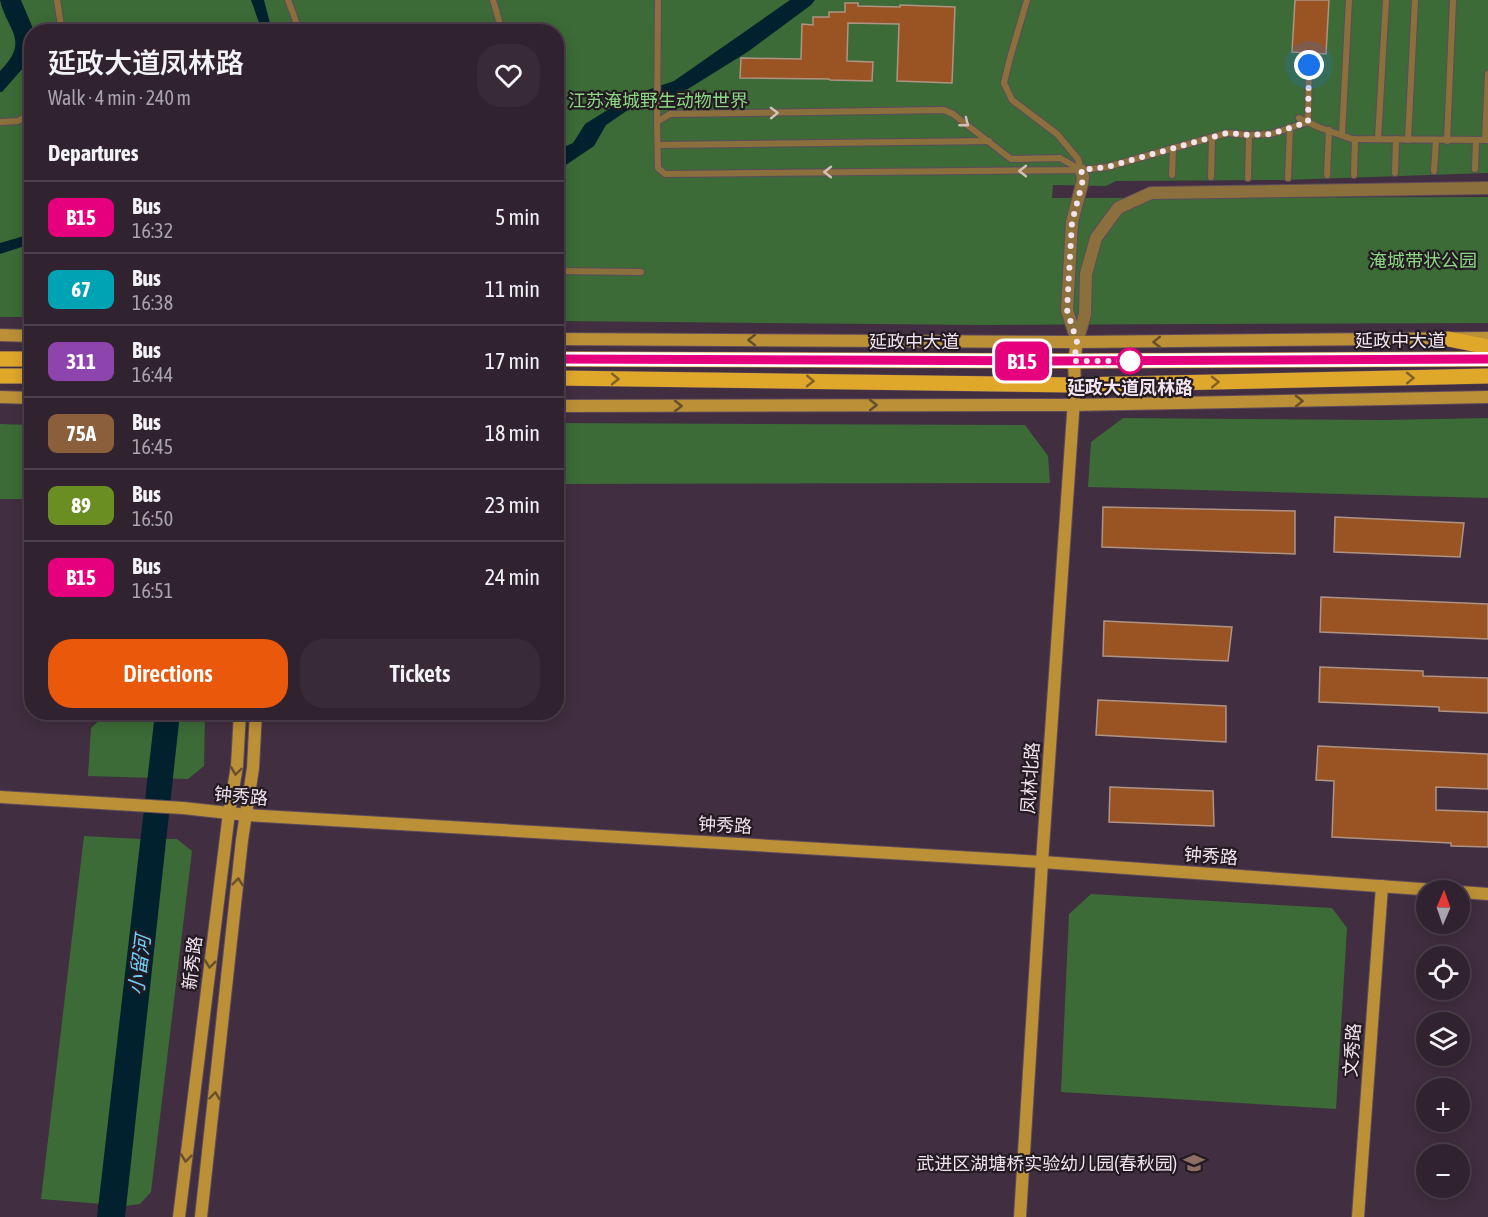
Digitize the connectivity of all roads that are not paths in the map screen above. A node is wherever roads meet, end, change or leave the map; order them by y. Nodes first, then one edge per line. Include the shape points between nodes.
1 (57, 0) edge
2 (288, 0) edge
3 (493, 0) edge
4 (658, 0) edge
5 (1027, 0) edge
6 (1349, 0) edge
7 (1386, 0) edge
8 (1414, 0) edge
9 (1453, 0) edge
10 (61, 24) edge
11 (297, 24) edge
12 (500, 24) edge
13 (1309, 65) dead end
14 (1488, 74) edge
15 (24, 118) edge
16 (1299, 118) dead end
17 (0, 122) edge
18 (1308, 122) junction
19 (657, 123) junction
20 (1290, 128) junction
21 (1329, 130) junction
22 (1249, 135) junction
23 (1342, 135) junction
24 (1212, 137) junction
25 (1355, 139) junction
26 (1378, 139) junction
27 (1396, 140) junction
28 (1408, 140) junction
29 (1436, 140) junction
30 (1487, 140) edge
31 (989, 141) junction
32 (1447, 141) junction
33 (1476, 141) junction
34 (658, 145) junction
35 (1173, 148) junction
36 (1475, 169) dead end
37 (1081, 170) junction
38 (1434, 171) dead end
39 (1395, 173) dead end
40 (1327, 175) dead end
41 (1354, 175) dead end
42 (1172, 176) dead end
43 (1211, 177) dead end
44 (1248, 178) dead end
45 (1288, 178) dead end
46 (1488, 188) edge
47 (564, 271) edge
48 (640, 272) dead end
49 (0, 335) edge
50 (24, 336) edge
51 (1488, 338) edge
52 (564, 339) edge
53 (1448, 339) junction
54 (1077, 342) junction
55 (1488, 347) edge
56 (0, 359) edge
57 (24, 359) edge
58 (564, 359) edge
59 (1488, 359) edge
60 (1074, 361) junction
61 (0, 376) edge
62 (24, 376) edge
63 (1488, 376) edge
64 (564, 378) edge
65 (1075, 385) junction
66 (0, 397) edge
67 (1488, 397) edge
68 (24, 398) edge
69 (1073, 405) junction
70 (564, 406) edge
71 (240, 720) edge
72 (256, 720) edge
73 (0, 797) edge
74 (229, 813) junction
75 (247, 816) junction
76 (1042, 862) junction
77 (1382, 886) junction
78 (1416, 889) edge
79 (1470, 893) edge
80 (1488, 894) edge
81 (179, 1217) edge
82 (201, 1217) edge
83 (1020, 1217) edge
84 (1358, 1217) edge

1 - 10 lane
2 - 11 lane
3 - 12 lane
4 - 19 lane
5 - 37 lane via 1004,83 1012,100 1056,134 1078,159
6 - 23 lane
7 - 26 lane
8 - 28 lane
9 - 32 lane
13 - 18 lane
14 - 30 lane
15 - 17 lane
16 - 18 lane
18 - 20 lane
18 - 21 lane
19 -> 31 lane via 670,114 944,110
19 - 34 lane
20 - 22 lane
20 - 45 lane
21 - 23 lane
21 - 40 lane
22 - 24 lane via 1227,133
22 - 44 lane
23 - 25 lane
24 - 35 lane
24 - 43 lane
25 - 26 lane
25 - 41 lane
26 - 27 lane
27 - 28 lane
27 - 39 lane
28 - 29 lane
29 - 32 lane
29 - 38 lane
30 - 33 lane
31 - 34 lane
31 - 37 lane via 1011,159 1060,158
32 - 33 lane
33 - 36 lane
37 -> 34 lane via 665,174 658,168
35 - 37 lane via 1107,167
35 - 42 lane
37 - 54 street via 1082,184 1072,222 1067,310
46 - 54 street via 1151,193 1118,208 1096,238 1086,274 1085,314
47 - 48 lane
49 - 50 street
51 - 53 street
54 -> 52 street
53 -> 54 street
53 - 55 main road
54 - 60 street, 凤林北路
56 - 57 main road
58 - 60 main road, 延政中大道
59 - 60 main road, 延政中大道
60 - 65 street, 凤林北路
61 - 62 main road
65 -> 63 main road, 延政中大道
64 -> 65 main road, 延政中大道
65 - 69 street, 凤林北路
66 - 68 street
69 -> 67 street
70 -> 69 street
69 - 76 street, 凤林北路
71 -> 74 street, 新秀路
72 - 75 street, 新秀路
73 - 74 street, 钟秀路
74 - 75 street, 钟秀路
74 -> 81 street, 新秀路
75 - 76 street, 钟秀路
82 -> 75 street, 新秀路
76 - 77 street, 钟秀路
76 - 83 street, 凤林北路
77 - 78 street, 钟秀路
77 - 84 street, 文秀路
79 - 80 street

